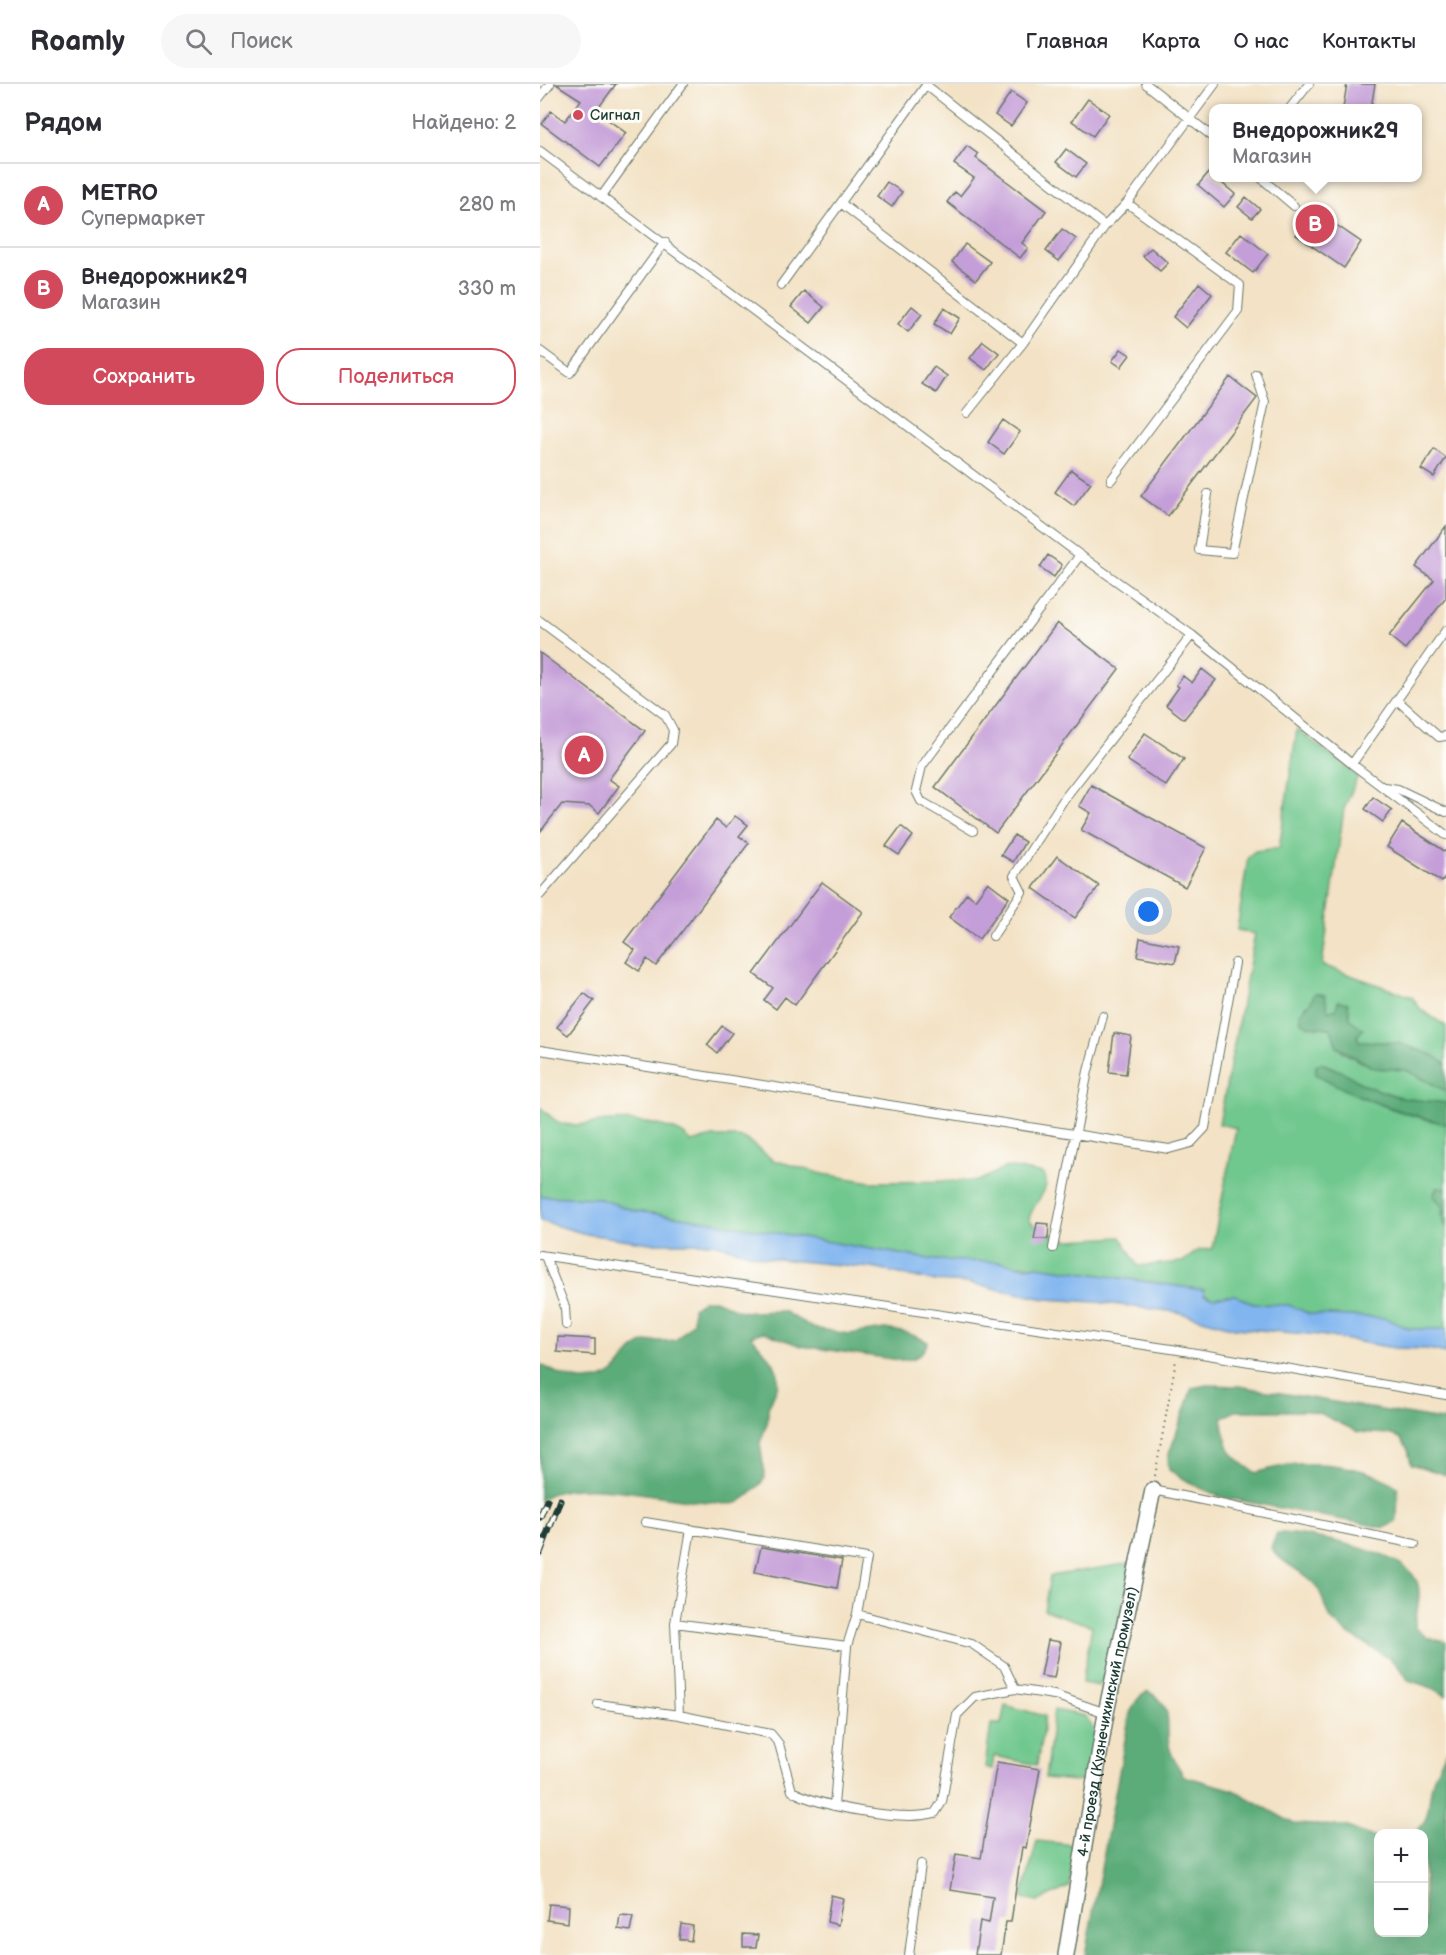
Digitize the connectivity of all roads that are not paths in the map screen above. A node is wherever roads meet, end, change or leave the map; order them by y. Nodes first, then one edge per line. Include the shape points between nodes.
1 (550, 84) edge
2 (683, 84) edge
3 (1146, 84) edge
4 (1215, 84) edge
5 (1309, 84) edge
6 (926, 85) edge
7 (540, 97) edge
8 (1293, 104) edge
9 (1190, 117) junction
10 (1209, 134) edge
11 (540, 151) edge
12 (1267, 182) edge
13 (601, 197) junction
14 (1127, 203) junction
15 (842, 204) junction
16 (1294, 206) dead end
17 (1105, 226) junction
18 (665, 242) junction
19 (781, 285) dead end
20 (1023, 343) junction
21 (540, 351) edge
22 (1256, 374) dead end
23 (967, 413) dead end
24 (1111, 480) dead end
25 (1208, 494) dead end
26 (1080, 555) junction
27 (540, 621) edge
28 (1446, 630) edge
29 (1192, 635) junction
30 (1397, 700) junction
31 (1446, 736) edge
32 (1352, 764) junction
33 (1383, 787) junction
34 (1446, 812) edge
35 (973, 831) dead end
36 (1446, 835) edge
37 (540, 895) edge
38 (993, 936) dead end
39 (1235, 963) dead end
40 (1104, 1016) dead end
41 (540, 1050) edge
42 (1076, 1135) junction
43 (1053, 1248) dead end
44 (542, 1255) edge
45 (566, 1325) dead end
46 (1446, 1395) edge
47 (1153, 1490) joint
48 (645, 1521) dead end
49 (691, 1529) junction
50 (1414, 1544) dead end
51 (857, 1614) junction
52 (675, 1623) junction
53 (847, 1646) junction
54 (1015, 1689) junction
55 (598, 1704) dead end
56 (1106, 1713) junction
57 (679, 1715) junction
58 (834, 1806) junction
59 (921, 1864) dead end
60 (909, 1955) edge
61 (1066, 1955) edge

1 - 7 lane
2 - 13 lane
3 - 9 lane
4 - 9 lane
5 - 8 lane
6 - 15 lane
6 - 17 lane
9 - 10 lane
9 - 14 lane
11 - 13 lane
12 - 16 lane
13 - 18 lane
14 - 17 lane
14 - 24 lane via 1240,285 1238,311
15 - 19 lane
15 - 20 lane
17 - 20 lane
18 - 21 lane via 570,373
18 - 26 lane
20 - 23 lane
22 - 25 lane via 1265,402 1232,553 1199,550
26 - 29 lane
26 - 35 lane via 922,766 916,791 921,801
27 - 37 lane via 665,715 673,730 670,744
28 - 30 lane
29 - 32 lane
29 - 38 lane via 1064,799 1014,876 1023,892
30 - 31 lane via 1439,737
30 - 32 lane
32 - 33 lane
33 - 34 lane via 1398,789
33 - 36 lane
39 - 42 lane via 1205,1128 1191,1143 1169,1149
40 - 42 lane
41 - 42 lane
42 - 43 lane
44 - 45 lane via 565,1307
44 - 46 lane via 1178,1350
47 - 50 lane
47 - 56 street, 4-й проезд (Кузнечихинский промузел)
48 - 49 lane
49 - 51 lane via 867,1558
49 - 52 lane
51 - 53 lane
51 - 54 lane via 972,1644 1004,1666
52 - 53 lane
52 - 57 lane
53 - 58 lane
54 - 56 lane via 1054,1695
54 - 58 lane via 975,1697 957,1715 942,1802 935,1813 921,1817
55 - 57 lane
56 - 61 street, 4-й проезд (Кузнечихинский промузел)
57 - 58 lane via 771,1734 779,1744 792,1791
59 - 60 lane

